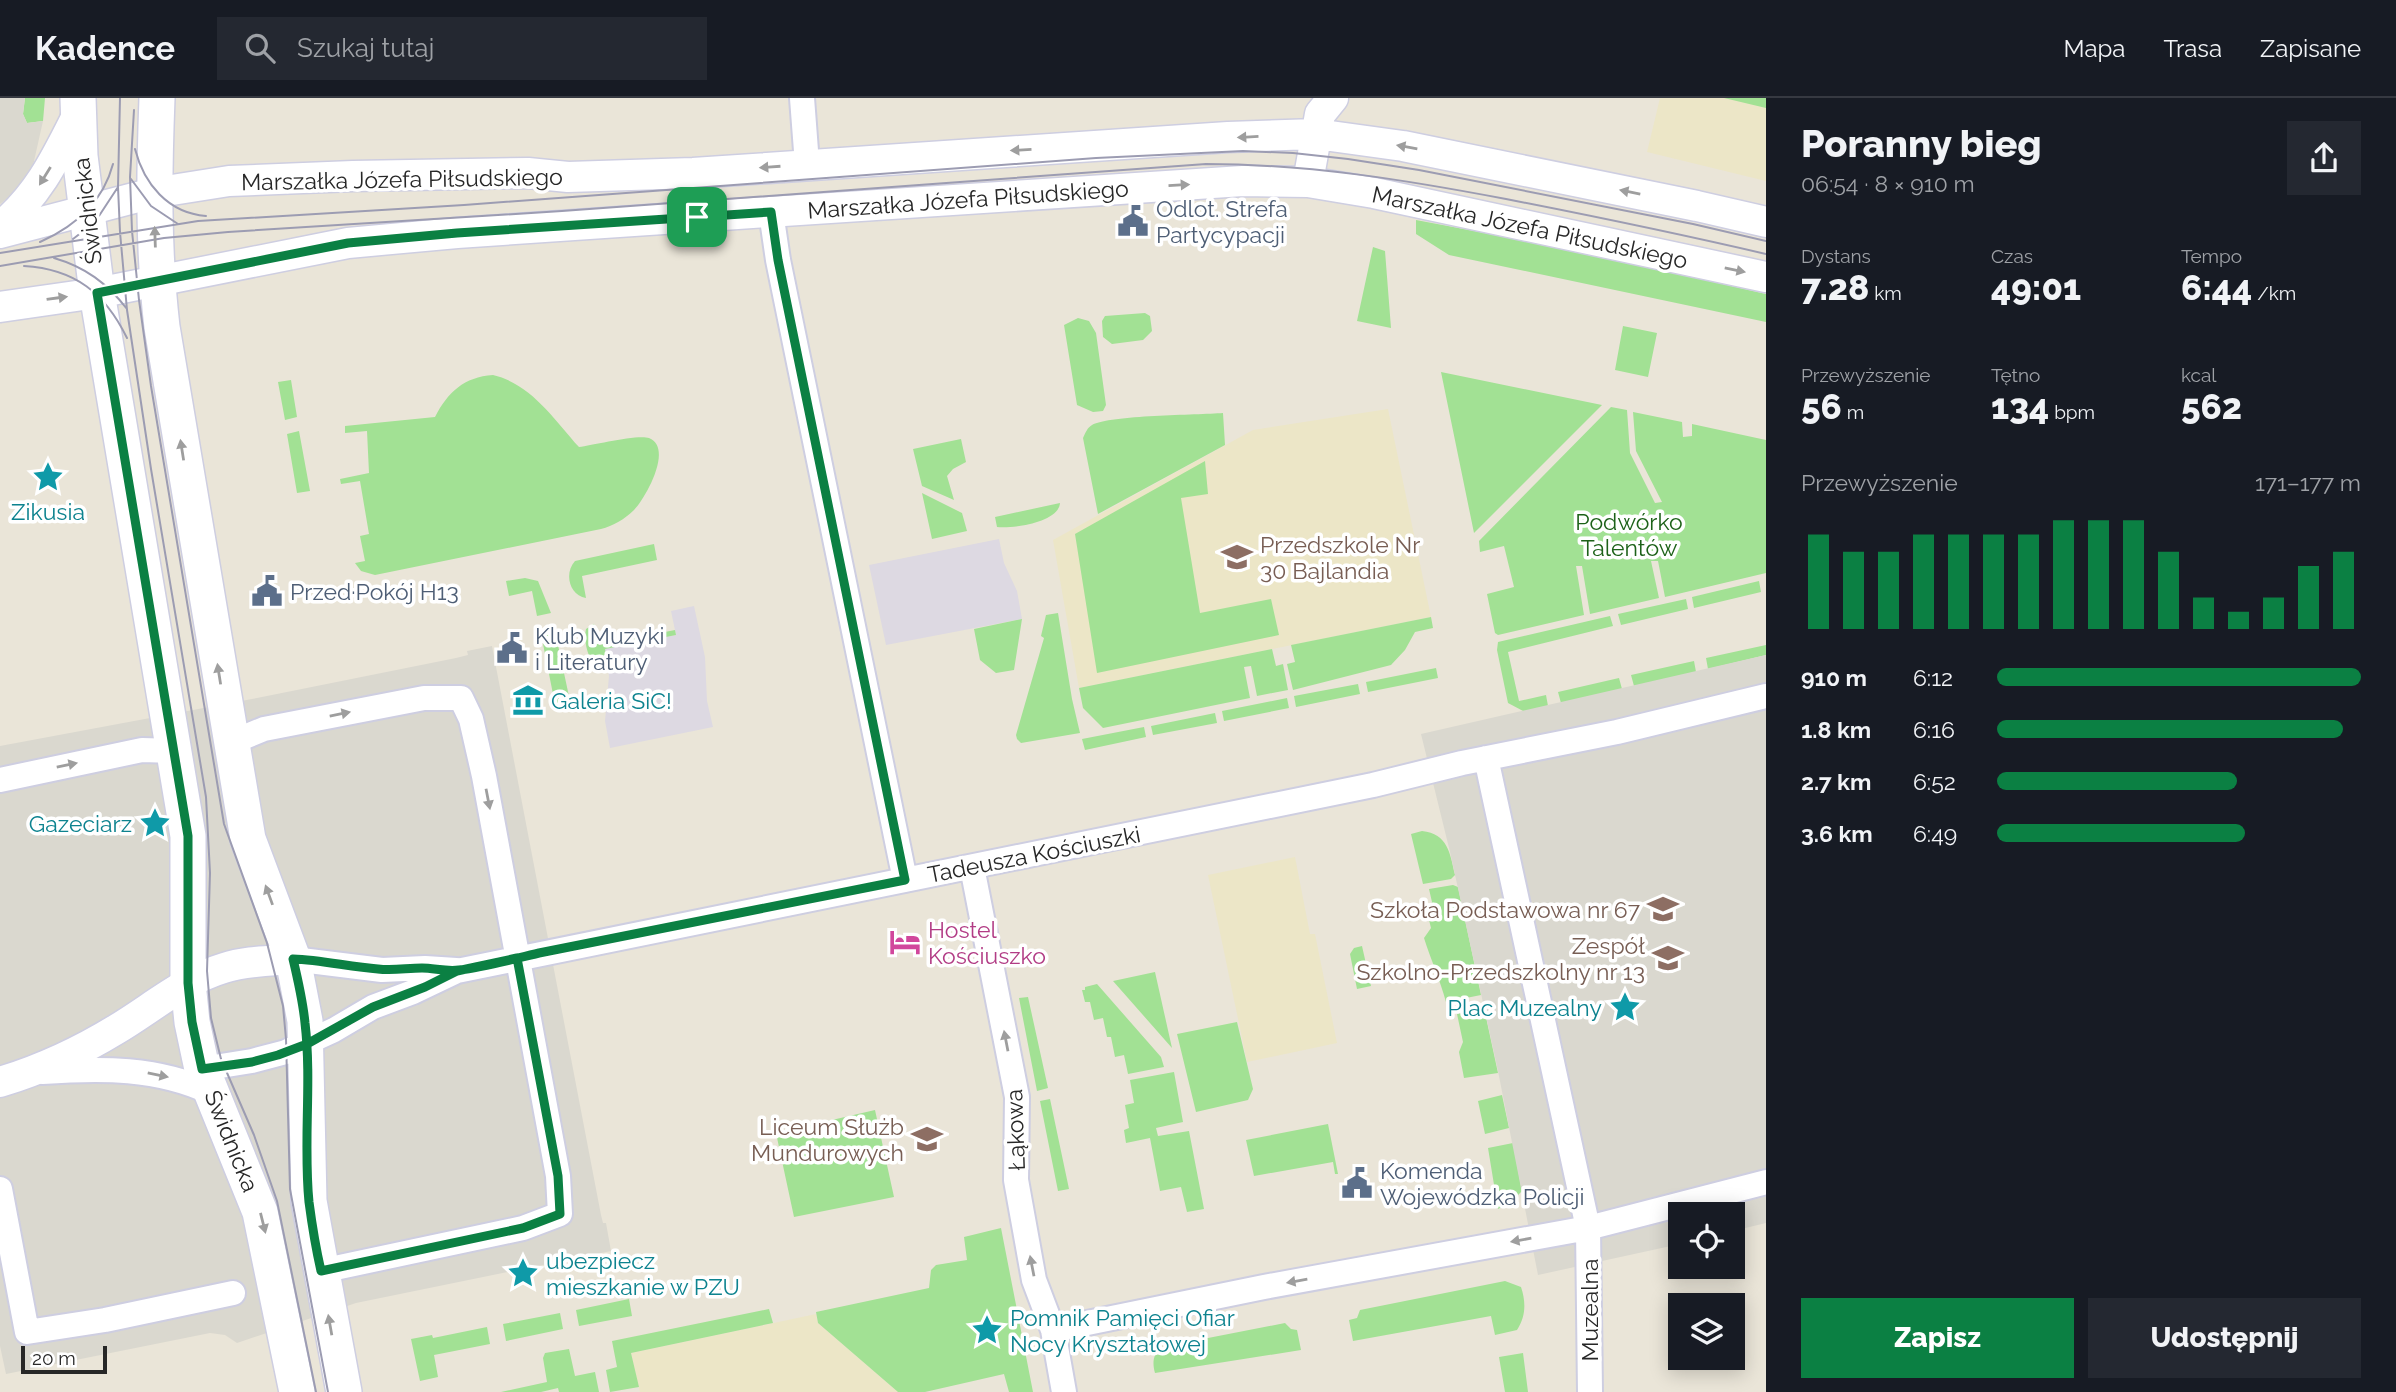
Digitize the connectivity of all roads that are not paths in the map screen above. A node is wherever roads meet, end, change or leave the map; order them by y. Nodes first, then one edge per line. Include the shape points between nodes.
1 (157, 98) edge
2 (803, 98) edge
3 (77, 107) edge
4 (1319, 111) edge
5 (807, 164) junction
6 (1308, 182) junction
7 (153, 193) junction
8 (89, 211) junction
9 (771, 212) junction
10 (1766, 222) edge
11 (0, 227) edge
12 (0, 233) edge
13 (1766, 277) edge
14 (157, 281) junction
15 (97, 293) junction
16 (0, 307) edge
17 (1766, 696) edge
18 (230, 743) junction
19 (175, 751) junction
20 (1486, 758) junction
21 (0, 780) edge
22 (972, 867) junction
23 (905, 880) junction
24 (517, 958) junction
25 (293, 959) junction
26 (457, 971) junction
27 (188, 983) junction
28 (307, 1044) junction
29 (32, 1072) junction
30 (207, 1081) junction
31 (0, 1082) edge
32 (1766, 1182) edge
33 (0, 1189) edge
34 (1588, 1228) junction
35 (321, 1271) junction
36 (233, 1293) dead end
37 (1053, 1330) junction
38 (297, 1392) edge
39 (344, 1392) edge
40 (1064, 1392) edge
41 (1590, 1392) edge

1 - 7 main road
2 - 5 street
3 - 8 main road, Świdnicka
3 -> 11 street via 50,168 28,202
4 -> 5 street, Marszałka Józefa Piłsudskiego via 1228,137
4 - 6 street
10 -> 4 street, Marszałka Józefa Piłsudskiego via 1403,146
5 -> 7 street, Marszałka Józefa Piłsudskiego via 568,177 528,173 255,179
9 -> 6 street, Marszałka Józefa Piłsudskiego via 1228,182
6 -> 13 street, Marszałka Józefa Piłsudskiego
7 - 8 street, Marszałka Józefa Piłsudskiego
14 -> 7 main road
8 - 12 street, Marszałka Józefa Piłsudskiego
8 - 15 main road, Świdnicka
9 - 14 street, Marszałka Józefa Piłsudskiego via 348,243
9 - 23 street
14 - 15 street, Marszałka Józefa Piłsudskiego
18 -> 14 main road
16 -> 15 street, Marszałka Józefa Piłsudskiego
15 - 19 main road, Świdnicka
17 - 20 street
18 -> 24 street via 264,729 424,698 461,698 477,745
25 -> 18 main road via 248,839
21 -> 19 street via 142,750
19 - 27 main road, Świdnicka via 188,836
20 - 22 street, Tadeusza Kościuszki
20 - 34 street
22 - 23 street, Tadeusza Kościuszki
37 -> 22 street, Łąkowa via 1034,1280 1016,1180 1017,1097
23 - 24 street, Tadeusza Kościuszki
24 - 26 street, Tadeusza Kościuszki
24 - 35 street via 558,1176 560,1214 523,1228
25 - 26 street, Tadeusza Kościuszki via 382,970
25 - 27 street, Tadeusza Kościuszki via 233,966
25 - 28 main road
26 - 28 street, Tadeusza Kościuszki via 373,1007
27 - 29 street, Tadeusza Kościuszki via 113,1032
27 - 30 main road, Świdnicka
28 - 30 street, Tadeusza Kościuszki
28 - 35 main road via 309,1201
29 -> 30 street, Tadeusza Kościuszki via 135,1070 195,1085
29 - 31 street, Tadeusza Kościuszki
30 -> 38 main road, Świdnicka via 260,1212
32 - 34 street
33 - 36 street via 27,1332
34 -> 37 street
34 - 41 street, Muzealna
39 -> 35 main road
37 - 40 street, Łąkowa

